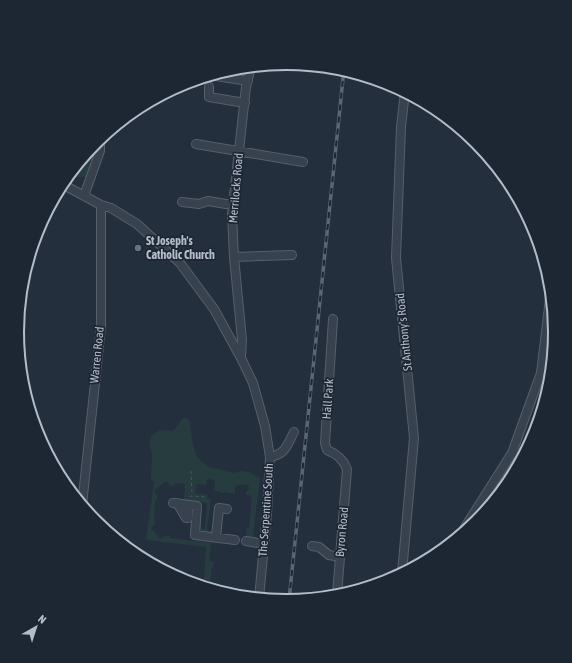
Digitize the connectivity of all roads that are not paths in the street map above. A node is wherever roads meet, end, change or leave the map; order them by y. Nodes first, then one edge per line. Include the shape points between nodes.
1 (250, 72) edge
2 (222, 77) edge
3 (248, 82) junction
4 (209, 87) dead end
5 (404, 98) edge
6 (245, 103) junction
7 (196, 144) dead end
8 (100, 147) edge
9 (239, 151) junction
10 (303, 162) dead end
11 (67, 187) edge
12 (84, 196) junction
13 (182, 202) dead end
14 (233, 203) junction
15 (101, 205) junction
16 (292, 255) dead end
17 (234, 257) junction
18 (333, 319) dead end
19 (547, 320) edge
20 (241, 358) junction
21 (541, 373) junction
22 (545, 373) edge
23 (294, 432) dead end
24 (512, 453) junction
25 (518, 453) edge
26 (270, 457) junction
27 (347, 469) joint
28 (83, 497) edge
29 (188, 505) junction
30 (227, 509) dead end
31 (474, 514) edge
32 (216, 537) junction
33 (235, 540) dead end
34 (246, 541) dead end
35 (264, 544) junction
36 (312, 546) dead end
37 (340, 557) junction
38 (403, 566) edge
39 (338, 588) edge
40 (260, 592) edge

1 - 3 street, Merrilocks Road
2 - 3 street
3 - 6 street, Merrilocks Road
4 - 6 street via 209,97
5 - 38 street, St Anthony's Road via 400,127 396,258 414,438
6 - 9 street, Merrilocks Road
7 - 9 street
8 - 12 street
9 - 10 street
9 - 14 street, Merrilocks Road
11 - 12 street, The Serpentine South
12 - 15 street, The Serpentine South
13 - 14 street
14 - 17 street, Merrilocks Road
15 - 20 street, The Serpentine South via 111,208 136,224 180,263 214,309
15 - 28 street, Warren Road via 101,327
16 - 17 street
17 - 20 street, Merrilocks Road via 242,340
18 - 27 street, Hall Park via 324,443 327,450 344,461
19 - 21 street
20 - 26 street, The Serpentine South via 255,390
21 - 22 street
21 - 24 street
23 - 26 street via 284,451
24 - 25 street
24 - 31 street
26 - 35 street, The Serpentine South
27 - 37 street, Byron Road
29 - 29 street via 175,503 186,518
29 - 32 street via 197,506 195,535
30 - 32 street via 219,508
32 - 33 street
34 - 35 street
35 - 40 street, The Serpentine South
36 - 37 street via 319,547 329,555
37 - 39 street, Byron Road

